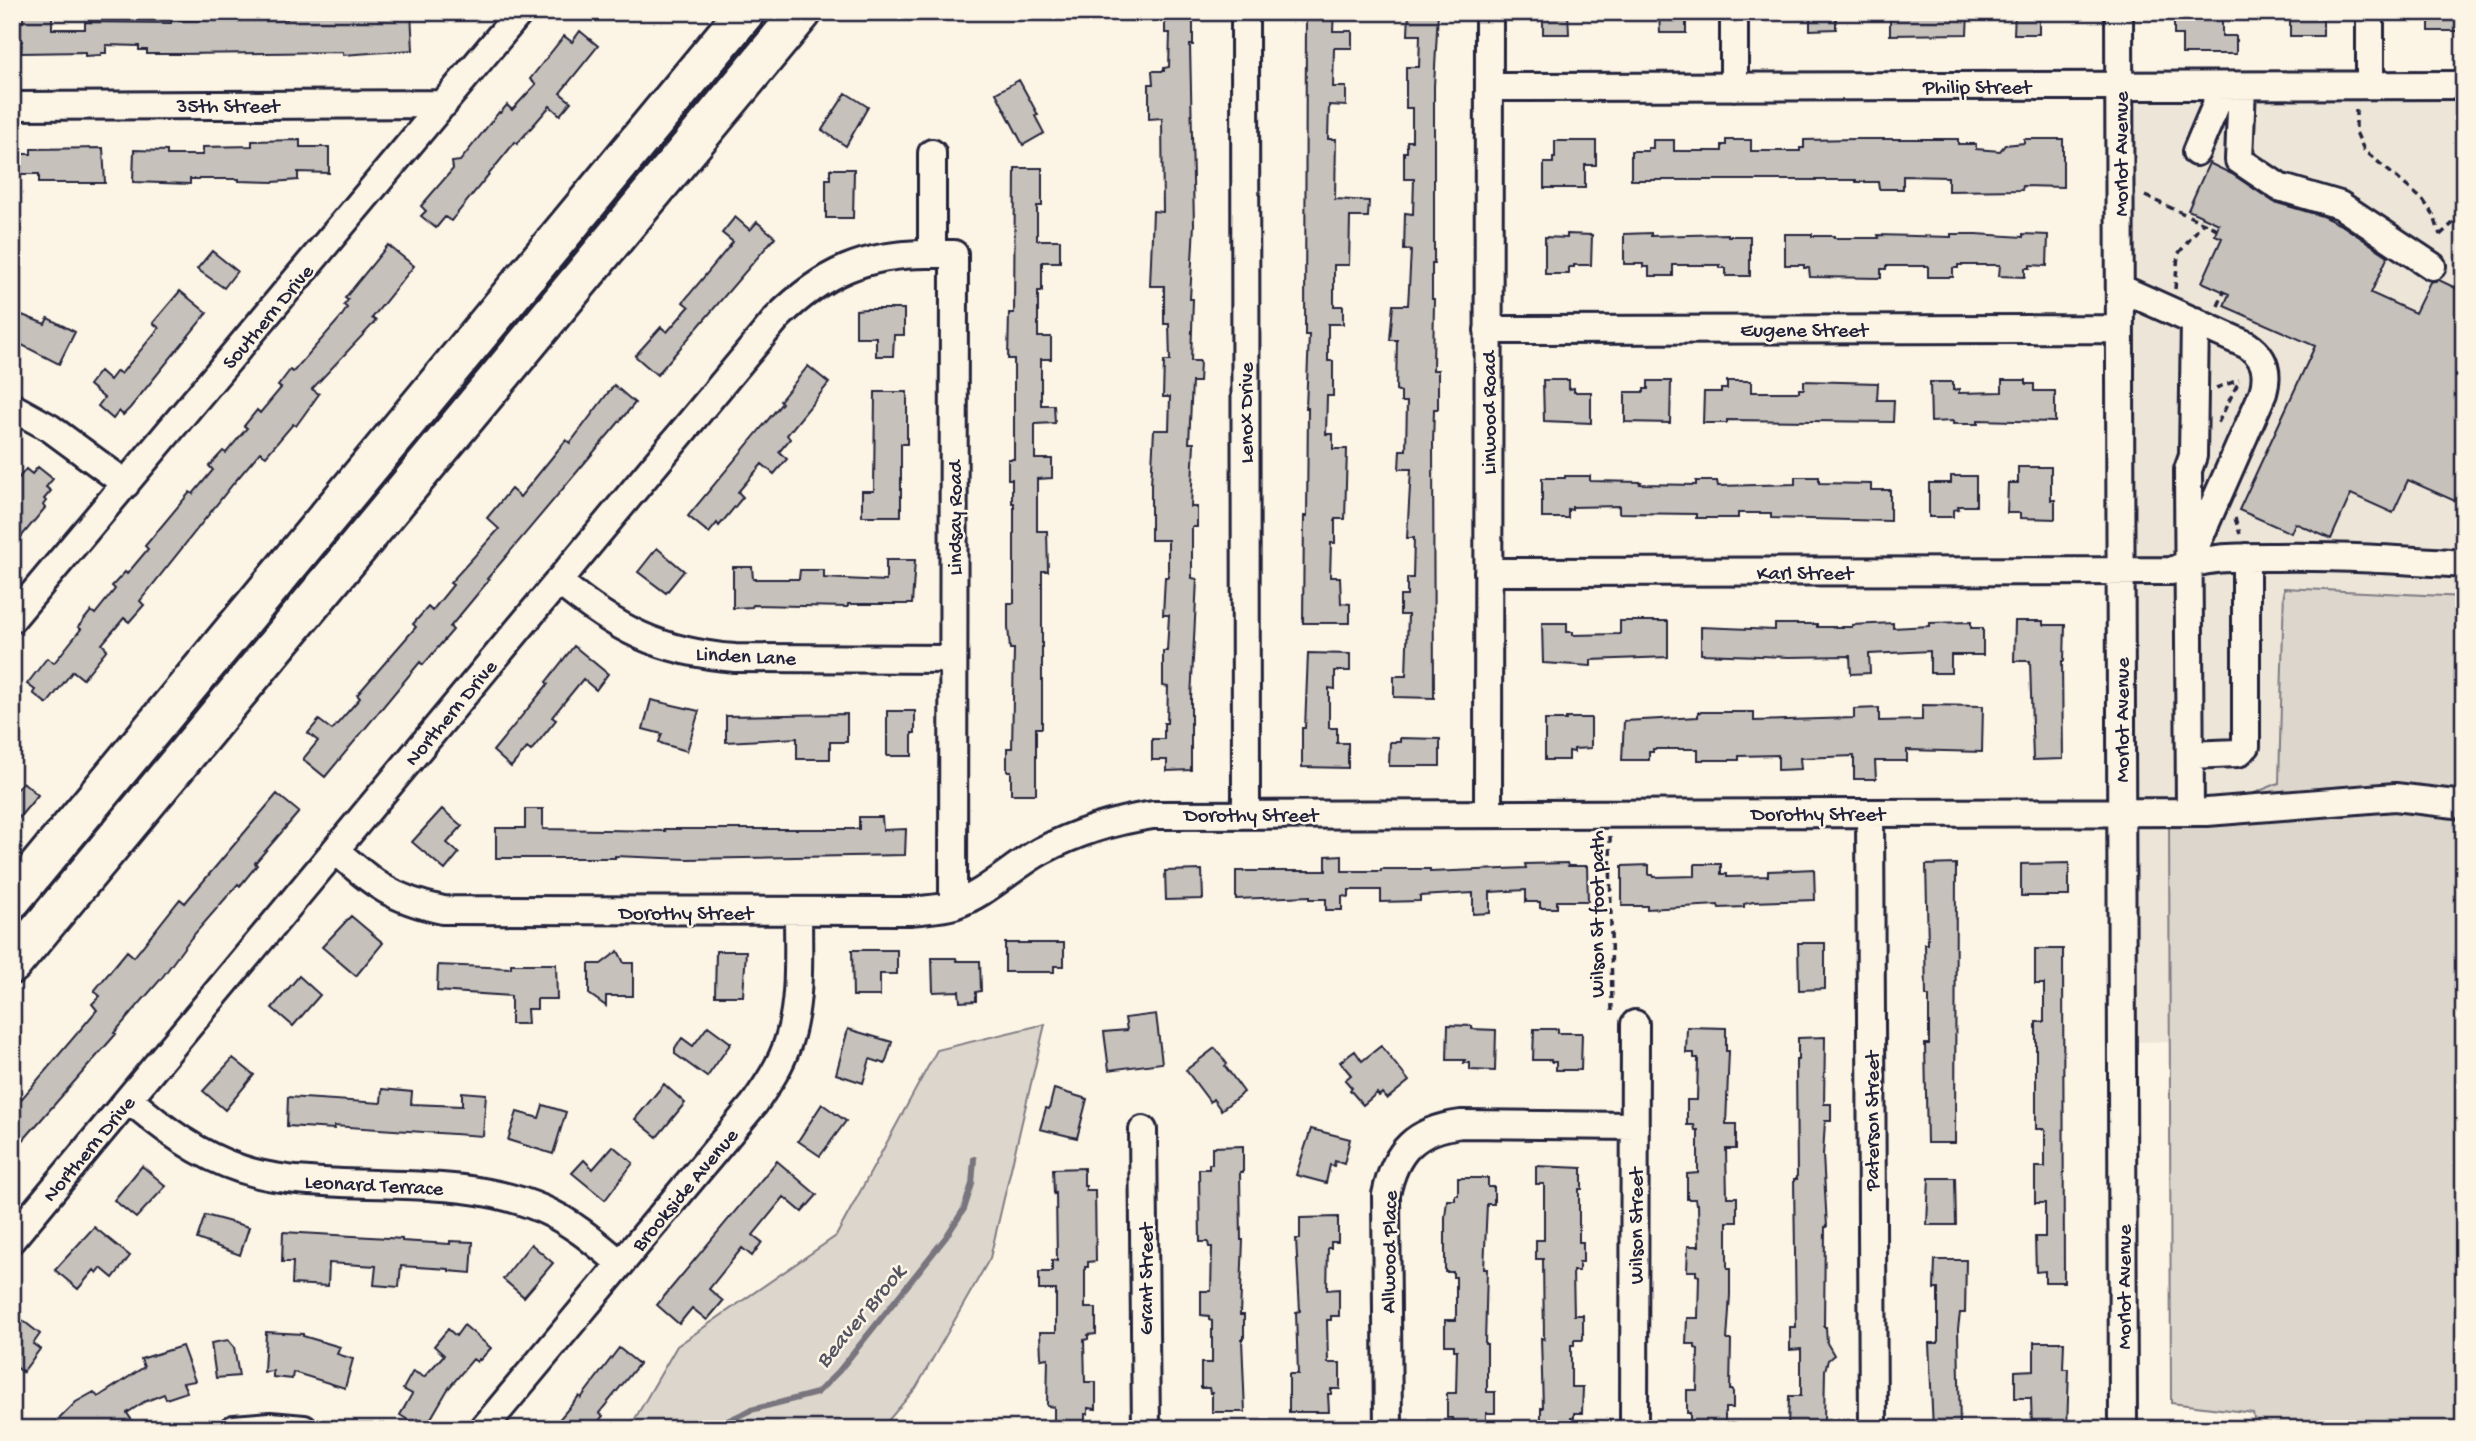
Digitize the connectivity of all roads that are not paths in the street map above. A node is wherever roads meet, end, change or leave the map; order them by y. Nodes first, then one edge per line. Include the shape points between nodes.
1 (520, 12) edge
2 (745, 12) edge
3 (802, 12) edge
4 (1245, 12) edge
5 (1489, 12) edge
6 (1734, 12) edge
7 (2119, 12) edge
8 (2370, 12) edge
9 (2464, 85) edge
10 (2119, 86) junction
11 (2229, 86) junction
12 (1489, 87) junction
13 (1734, 87) junction
14 (2363, 95) junction
15 (443, 104) junction
16 (12, 106) edge
17 (2196, 152) dead end
18 (932, 153) dead end
19 (932, 254) junction
20 (2429, 264) road end
21 (2120, 288) junction
22 (2205, 316) junction
23 (2120, 329) junction
24 (1488, 330) junction
25 (12, 407) edge
26 (127, 484) junction
27 (2246, 557) junction
28 (2189, 563) junction
29 (2464, 564) edge
30 (2121, 571) junction
31 (1489, 572) junction
32 (558, 582) junction
33 (12, 619) edge
34 (953, 659) junction
35 (2190, 755) junction
36 (2464, 805) edge
37 (2122, 812) junction
38 (2199, 812) junction
39 (1488, 813) junction
40 (1870, 813) junction
41 (1246, 814) junction
42 (335, 850) junction
43 (12, 899) edge
44 (953, 905) junction
45 (798, 912) junction
46 (12, 964) edge
47 (1623, 1019) road end
48 (129, 1099) junction
49 (1635, 1126) junction
50 (1143, 1130) dead end
51 (12, 1239) edge
52 (621, 1264) junction
53 (234, 1429) edge
54 (304, 1429) edge
55 (483, 1429) edge
56 (1146, 1429) edge
57 (1388, 1429) edge
58 (1634, 1429) edge
59 (1873, 1429) edge
60 (2123, 1429) edge

1 - 15 street, Southern Drive
2 - 43 highway
3 - 46 highway
4 - 41 street, Lenox Drive
5 - 12 street, Linwood Road
6 - 13 street
7 - 10 street, Morlot Avenue
8 - 14 street
9 - 14 street, Philip Street
10 - 11 street, Philip Street
10 - 13 street, Philip Street
10 - 21 street, Morlot Avenue
11 - 14 street, Philip Street
11 - 17 street
11 - 20 street via 2239,160 2279,187 2340,205
12 - 13 street, Philip Street
12 - 24 street, Linwood Road
15 - 16 street, 35th Street
15 - 26 street, Southern Drive
18 - 19 street
19 - 32 street, Northern Drive via 862,262 817,283 796,299
19 - 34 street, Lindsay Road via 954,254
21 - 22 street
21 - 23 street, Morlot Avenue
22 - 28 street via 2188,470
22 - 28 street via 2256,351 2266,375 2263,393
23 - 24 street, Eugene Street
23 - 30 street, Morlot Avenue
24 - 31 street, Linwood Road
25 - 26 street via 50,428
26 - 33 street, Southern Drive
27 - 28 street, Karl Street
27 - 29 street, Karl Street via 2342,556
27 - 35 street via 2246,746 2238,753
28 - 30 street, Karl Street via 2171,571
28 - 35 street
30 - 31 street, Karl Street
30 - 37 street, Morlot Avenue
31 - 39 street, Linwood Road
32 - 34 street, Linden Lane via 622,628 704,656
32 - 42 street, Northern Drive
34 - 44 street, Lindsay Road
35 - 38 street
36 - 38 street, Dorothy Street via 2395,797
37 - 38 street, Dorothy Street
37 - 40 street, Dorothy Street
37 - 60 street, Morlot Avenue
39 - 40 street, Dorothy Street
39 - 41 street, Dorothy Street
40 - 59 street, Paterson Street
41 - 44 street, Dorothy Street via 1153,815 1097,826 1040,852
42 - 45 street, Dorothy Street via 391,894 443,911
42 - 48 street, Northern Drive
44 - 45 street, Dorothy Street via 911,911
45 - 52 street, Brookside Avenue via 796,1010 773,1076
47 - 49 street, Wilson Street
48 - 51 street, Northern Drive
48 - 52 street, Leonard Terrace via 184,1142 240,1169 300,1181 488,1192 569,1223
49 - 57 street, Allwood Place via 1443,1126 1424,1133 1399,1157 1386,1195
49 - 58 street, Wilson Street
50 - 56 street, Grant Street
52 - 55 street, Brookside Avenue
53 - 54 street

